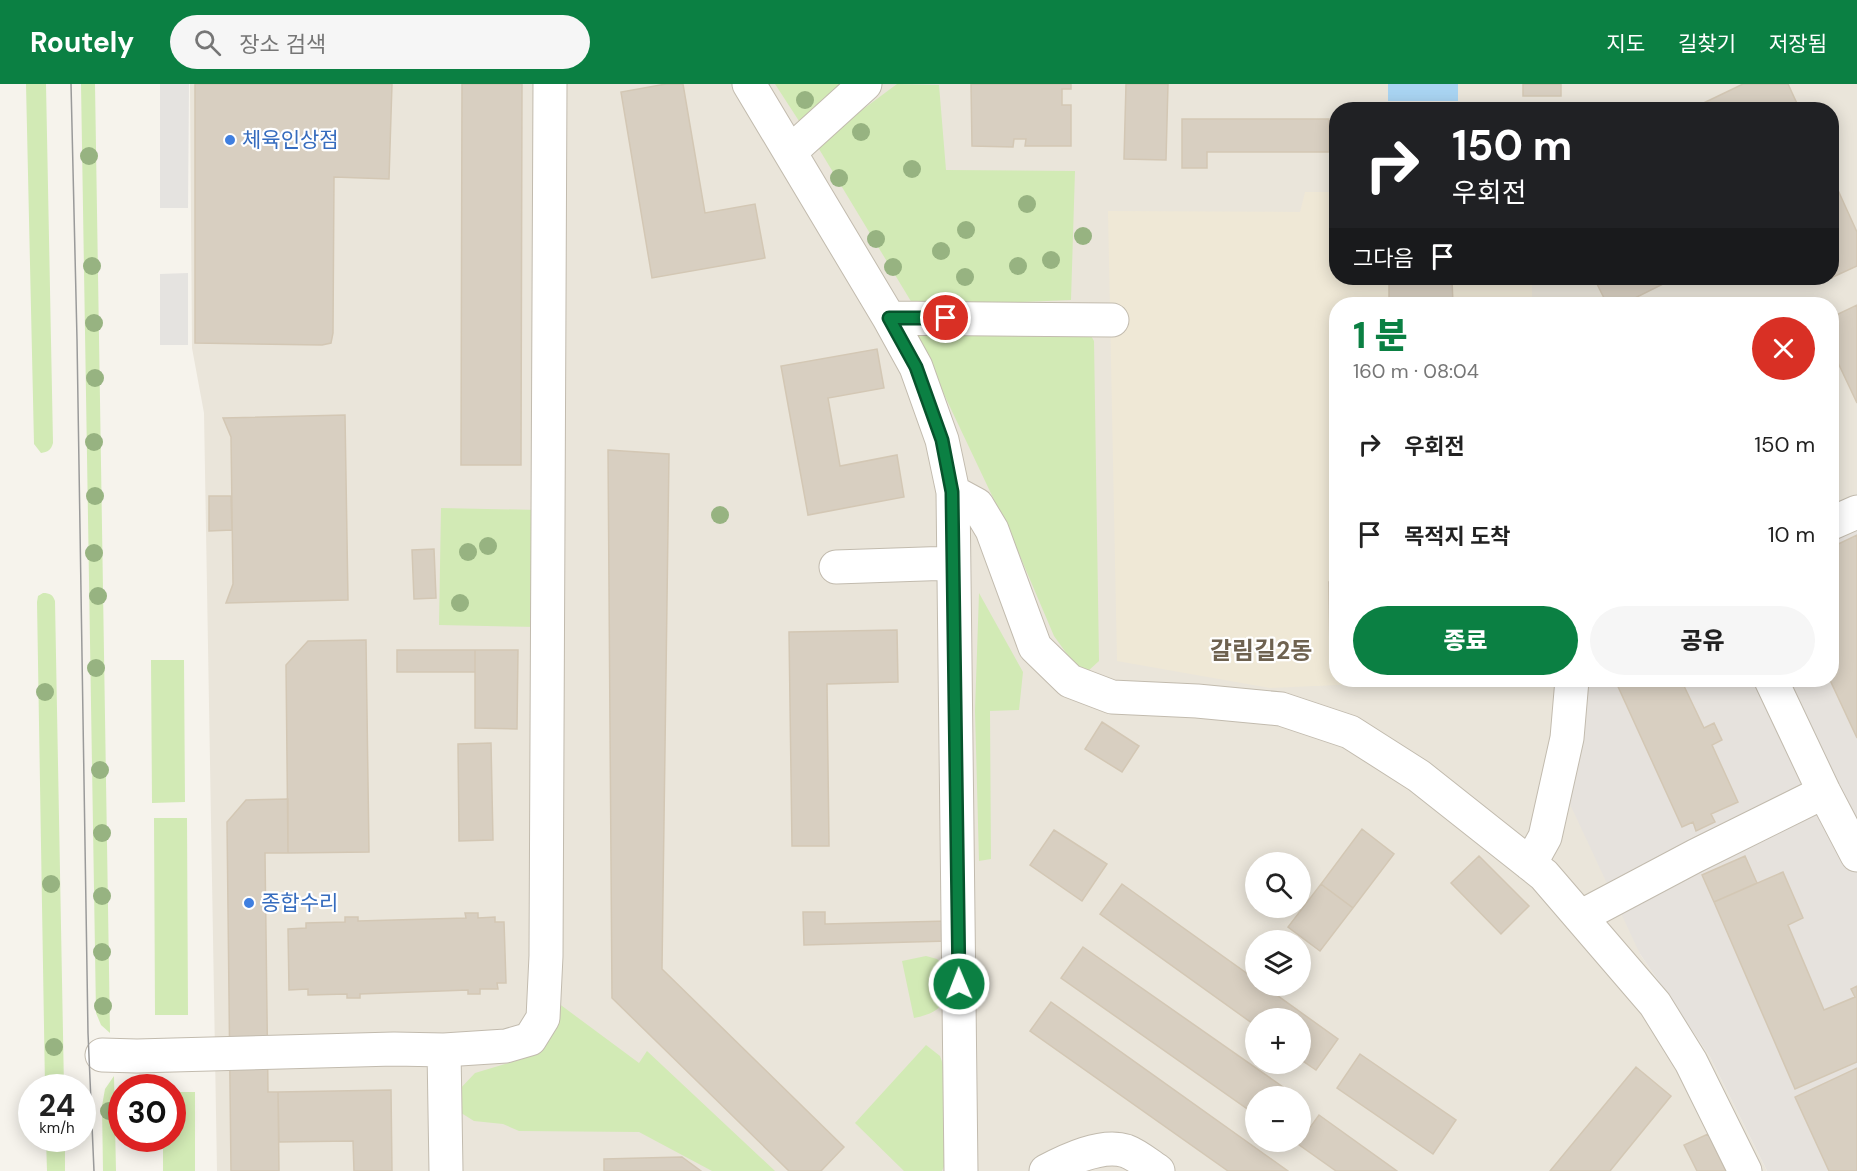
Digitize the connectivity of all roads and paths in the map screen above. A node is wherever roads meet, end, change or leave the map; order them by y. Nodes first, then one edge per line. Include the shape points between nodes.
1 (550, 84) edge
2 (749, 84) edge
3 (865, 84) edge
4 (790, 152) junction
5 (889, 318) junction
6 (1112, 320) dead end
7 (952, 492) junction
8 (1857, 512) edge
9 (1839, 520) edge
10 (953, 563) junction
11 (836, 567) dead end
12 (1571, 687) edge
13 (1774, 687) edge
14 (1824, 792) junction
15 (1857, 855) edge
16 (1530, 864) junction
17 (1580, 917) junction
18 (444, 1050) junction
19 (102, 1055) dead end
20 (446, 1171) edge
21 (961, 1171) edge
22 (1046, 1171) edge
23 (1158, 1171) edge
24 (1745, 1171) edge

1 - 18 street via 543,1018 530,1039 506,1046
2 - 4 street
3 - 4 street
4 - 5 street
5 - 6 street
5 - 7 street via 916,367 942,440
7 - 10 street
7 - 16 street via 977,505 992,530 1035,647 1070,681 1112,697 1281,709 1350,732 1419,776
8 - 9 street
10 - 11 street
10 - 21 street
12 - 16 street via 1567,738 1545,837
13 - 14 street
14 - 15 street
14 - 17 street
16 - 17 street
17 - 24 street via 1655,1005 1691,1062
18 - 19 street
18 - 20 street
22 - 23 street via 1069,1159 1102,1150 1126,1151

